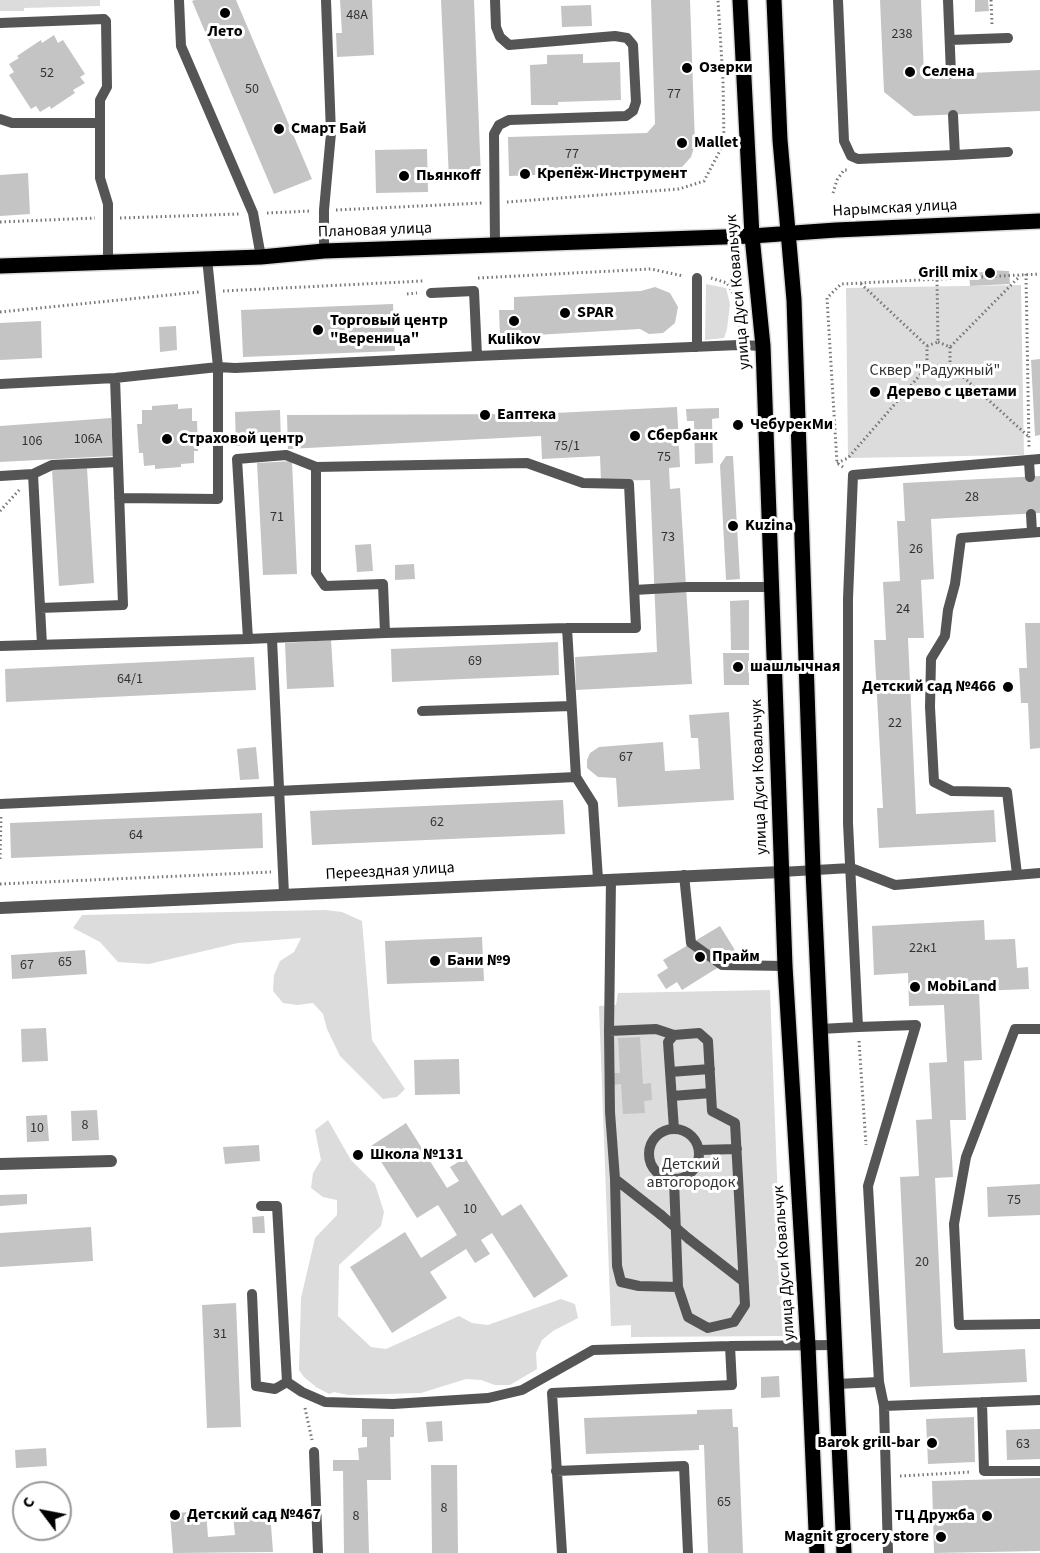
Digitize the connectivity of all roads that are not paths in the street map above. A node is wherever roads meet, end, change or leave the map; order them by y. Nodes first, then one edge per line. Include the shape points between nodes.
1 (179, 0) edge
2 (326, 0) edge
3 (495, 0) edge
4 (740, 0) edge
5 (774, 0) edge
6 (838, 0) edge
7 (948, 0) edge
8 (0, 22) edge
9 (1008, 38) dead end
10 (950, 40) junction
11 (951, 74) dead end
12 (953, 115) dead end
13 (0, 118) edge
14 (100, 123) junction
15 (1008, 152) dead end
16 (955, 155) junction
17 (1040, 221) edge
18 (787, 234) junction
19 (752, 236) junction
20 (495, 245) junction
21 (324, 251) junction
22 (261, 257) junction
23 (207, 258) junction
24 (108, 262) junction
25 (0, 266) edge
26 (697, 278) dead end
27 (431, 293) dead end
28 (763, 346) junction
29 (697, 347) junction
30 (477, 356) junction
31 (218, 367) junction
32 (115, 378) junction
33 (0, 384) edge
34 (1035, 460) edge
35 (118, 462) junction
36 (316, 467) junction
37 (33, 474) junction
38 (0, 476) edge
39 (1030, 477) dead end
40 (119, 498) junction
41 (1031, 514) dead end
42 (1036, 532) edge
43 (771, 587) junction
44 (633, 590) junction
45 (40, 608) junction
46 (567, 628) junction
47 (385, 633) junction
48 (248, 639) junction
49 (272, 639) junction
50 (42, 645) junction
51 (0, 646) edge
52 (571, 706) junction
53 (422, 711) dead end
54 (576, 777) junction
55 (280, 792) junction
56 (0, 804) edge
57 (851, 868) junction
58 (813, 870) junction
59 (781, 872) junction
60 (1040, 873) edge
61 (1017, 874) junction
62 (684, 875) junction
63 (605, 879) junction
64 (284, 894) junction
65 (0, 908) edge
66 (785, 966) junction
67 (858, 1027) junction
68 (820, 1029) junction
69 (1040, 1029) edge
70 (609, 1031) junction
71 (674, 1035) junction
72 (710, 1069) junction
73 (670, 1072) junction
74 (711, 1093) junction
75 (672, 1096) junction
76 (674, 1129) junction
77 (737, 1149) junction
78 (699, 1150) junction
79 (111, 1161) dead end
80 (0, 1164) edge
81 (615, 1179) junction
82 (674, 1180) junction
83 (261, 1206) dead end
84 (742, 1281) junction
85 (678, 1287) junction
86 (252, 1294) dead end
87 (1040, 1324) edge
88 (835, 1345) junction
89 (730, 1346) junction
90 (808, 1346) junction
91 (287, 1382) junction
92 (879, 1382) junction
93 (836, 1384) junction
94 (1040, 1400) edge
95 (982, 1402) junction
96 (884, 1406) junction
97 (314, 1452) road end
98 (556, 1471) junction
99 (1040, 1472) edge
100 (318, 1553) edge
101 (562, 1553) edge
102 (688, 1553) edge
103 (817, 1553) edge
104 (844, 1553) edge
105 (888, 1553) edge

1 - 22 lane via 181,46 253,213
2 - 21 lane via 331,133
3 - 20 lane via 496,27 509,45 627,38 633,45 636,102 626,116 510,120 500,125 494,134
4 - 19 main road, улица Дуси Ковальчук
5 - 18 main road
6 - 16 lane via 844,141 851,156 858,159
7 - 10 lane
8 - 14 lane via 106,20 107,87 100,100
9 - 10 lane
10 - 11 lane
12 - 16 lane
13 - 14 lane via 12,123
14 - 24 lane via 100,178 108,204
15 - 16 lane
17 - 18 main road, Нарымская улица
18 - 19 main road, Нарымская улица
18 - 58 main road via 794,300
19 - 20 main road, Плановая улица
19 - 28 main road, улица Дуси Ковальчук
20 - 21 main road, Плановая улица
21 - 22 main road, Плановая улица
22 - 23 main road, Плановая улица
23 - 24 main road, Плановая улица
23 - 31 lane
24 - 25 main road, Плановая улица
26 - 29 lane
27 - 30 lane via 474,291
28 - 29 lane
28 - 43 main road, улица Дуси Ковальчук
29 - 30 lane
30 - 31 lane
31 - 32 lane
31 - 40 lane via 218,499
32 - 33 lane
32 - 35 lane
34 - 39 lane
34 - 57 lane via 854,475 848,611
35 - 37 lane via 52,465
35 - 40 lane
36 - 44 lane via 527,463 583,483 629,484
36 - 47 lane via 316,573 325,586 383,584
36 - 48 lane via 286,455 237,459
37 - 38 lane
37 - 45 lane
40 - 45 lane via 123,605
41 - 42 lane
42 - 61 lane via 961,538 945,636 931,659 934,782 952,791 1007,792
43 - 44 lane
43 - 59 main road, улица Дуси Ковальчук
44 - 46 lane via 636,628
45 - 50 lane
46 - 47 lane
46 - 52 lane
47 - 49 lane
48 - 49 lane
48 - 50 lane
49 - 55 lane
50 - 51 lane
52 - 53 lane
52 - 54 lane
54 - 55 lane
54 - 63 lane via 593,804
55 - 56 lane
55 - 64 lane
57 - 58 lane
57 - 61 lane via 896,885
57 - 67 lane
58 - 59 lane
58 - 68 main road
59 - 62 street, Переездная улица
59 - 66 main road, улица Дуси Ковальчук
60 - 61 lane
62 - 63 street, Переездная улица
62 - 66 lane via 691,943 722,965
63 - 64 street, Переездная улица
63 - 70 lane
64 - 65 street, Переездная улица
66 - 90 main road, улица Дуси Ковальчук
67 - 68 lane
67 - 92 lane via 916,1025 868,1186
68 - 88 main road
69 - 87 lane via 1015,1029 966,1157 954,1224 959,1325
70 - 71 lane via 656,1029
70 - 81 lane
71 - 72 lane via 699,1033 708,1041
71 - 73 lane via 668,1042
72 - 73 lane
72 - 74 lane
73 - 75 lane
74 - 75 lane
74 - 77 lane via 712,1111 735,1123
75 - 76 lane
76 - 78 lane via 690,1135
76 - 82 lane via 657,1135 649,1150 652,1167
77 - 78 lane
77 - 84 lane
78 - 82 lane via 699,1159 690,1174
79 - 80 street
81 - 84 lane, bridge
81 - 85 lane via 617,1266 621,1282
82 - 85 lane
83 - 91 lane via 277,1206
84 - 85 lane via 745,1305 735,1322 708,1328 688,1317
86 - 91 lane via 256,1386 275,1389
88 - 90 lane
88 - 93 main road
89 - 90 lane
89 - 91 lane via 593,1350 522,1390 488,1398 393,1404 325,1402
89 - 98 lane via 732,1385 552,1393
90 - 103 main road, улица Дуси Ковальчук
92 - 93 lane
92 - 96 lane
93 - 104 main road
94 - 95 lane
95 - 96 lane
95 - 99 lane via 984,1472
96 - 105 lane
97 - 100 lane
98 - 101 lane
98 - 102 lane via 684,1466

